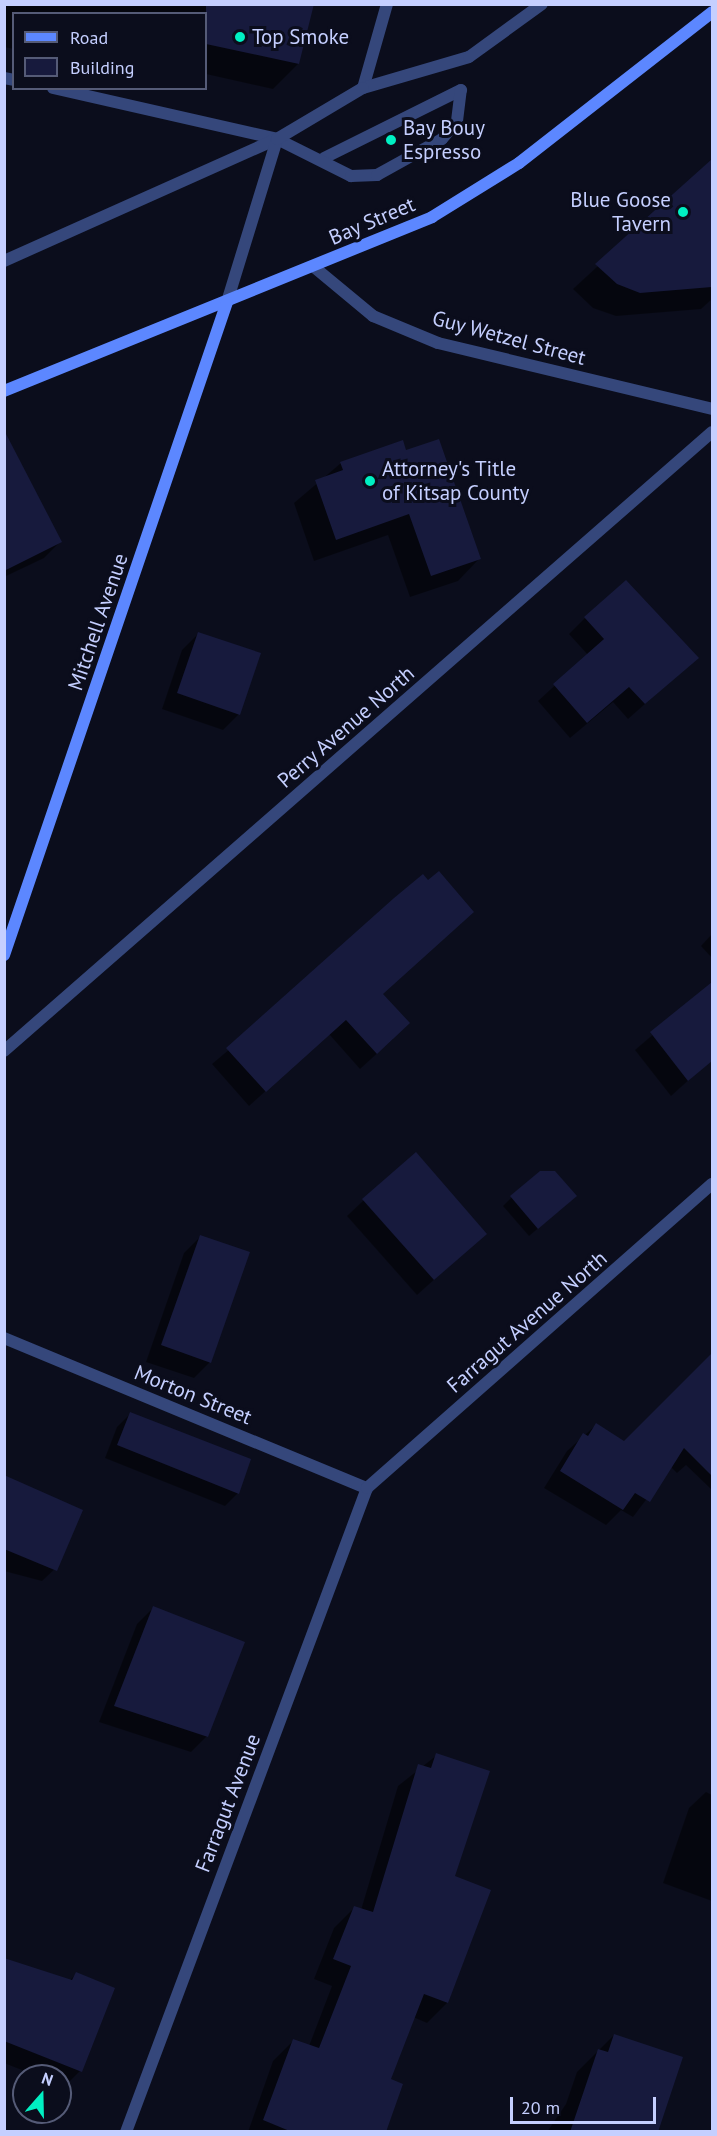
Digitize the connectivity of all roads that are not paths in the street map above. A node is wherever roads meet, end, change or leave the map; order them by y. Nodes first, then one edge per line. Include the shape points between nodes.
1 (387, 4) edge
2 (542, 4) edge
3 (712, 12) edge
4 (363, 88) junction
5 (61, 90) edge
6 (277, 139) junction
7 (324, 158) junction
8 (4, 261) edge
9 (314, 267) junction
10 (227, 302) junction
11 (4, 391) edge
12 (712, 409) edge
13 (712, 432) edge
14 (4, 954) edge
15 (4, 1052) edge
16 (712, 1184) edge
17 (4, 1338) edge
18 (367, 1488) junction
19 (126, 2132) edge

1 - 4 street
2 - 4 street via 469,57
3 - 9 main road, Bay Street via 479,191
4 - 6 street
5 - 6 street
6 - 7 street
6 - 8 street
6 - 10 street
7 - 7 street via 351,176 377,175 442,139 458,121 461,90
9 - 10 main road, Bay Street
9 - 12 street, Guy Wetzel Street via 373,316 438,343
10 - 11 main road, Bay Street
10 - 14 main road, Mitchell Avenue
13 - 15 street, Perry Avenue North
16 - 18 street, Farragut Avenue North
17 - 18 street, Morton Street
18 - 19 street, Farragut Avenue

